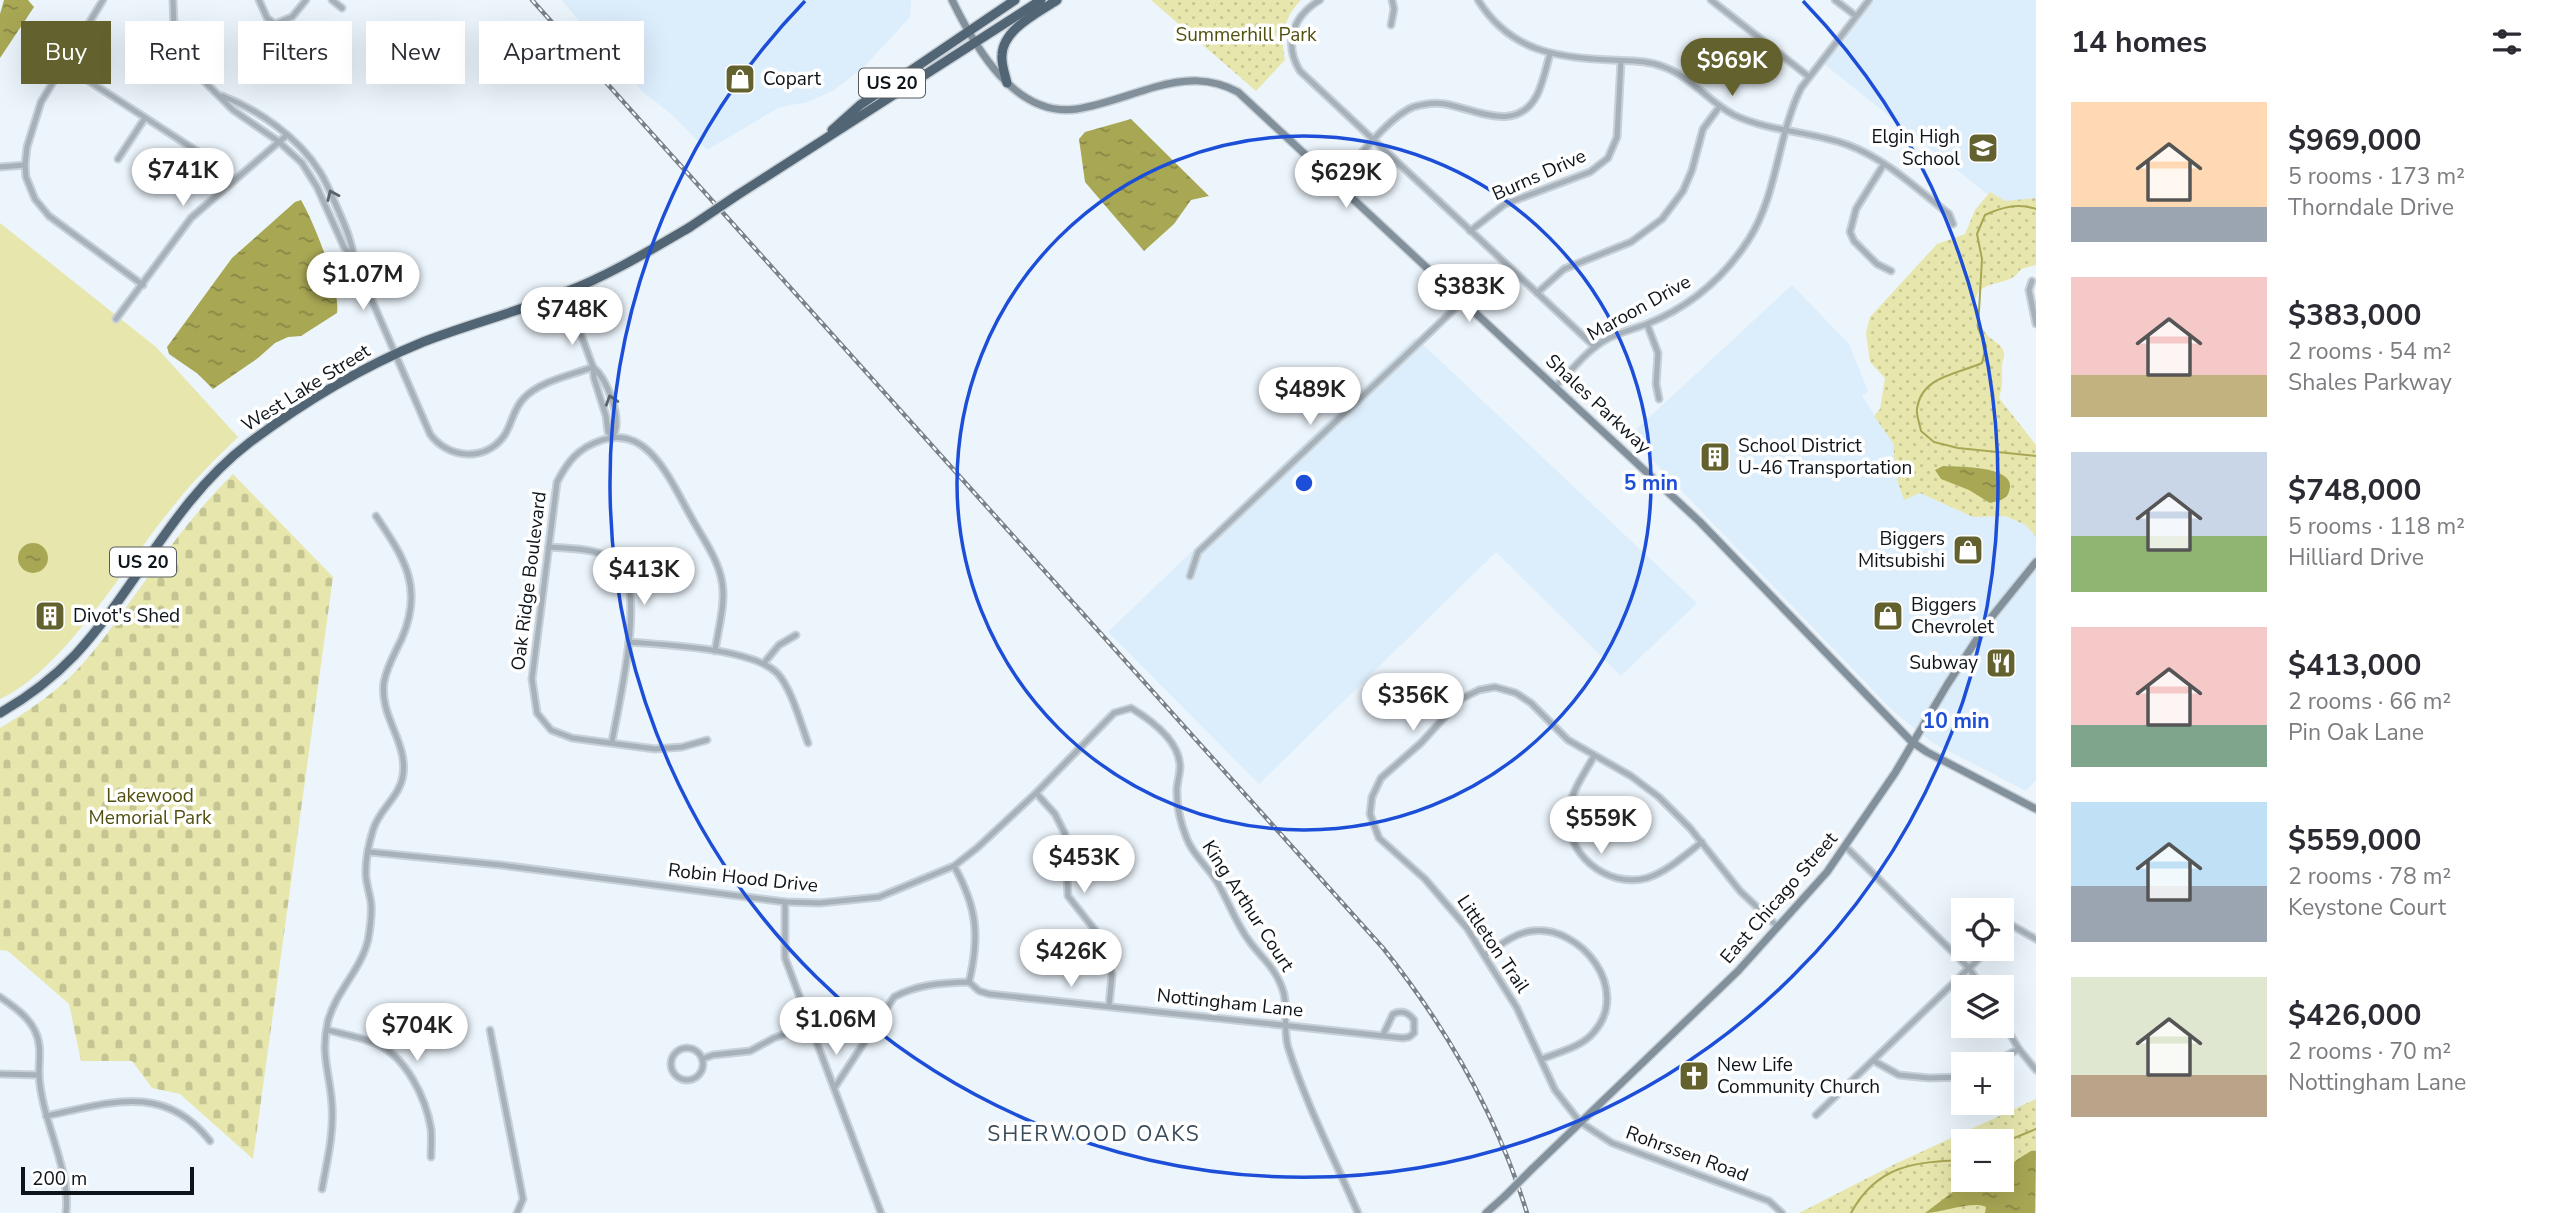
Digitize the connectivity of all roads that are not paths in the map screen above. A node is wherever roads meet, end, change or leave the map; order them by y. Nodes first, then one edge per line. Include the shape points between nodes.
1 (103, 0) edge
2 (173, 0) edge
3 (259, 0) edge
4 (306, 0) edge
5 (332, 0) edge
6 (952, 0) edge
7 (1015, 0) edge
8 (1041, 0) edge
9 (1058, 0) edge
10 (1320, 0) edge
11 (1392, 0) edge
12 (1478, 0) edge
13 (1712, 0) edge
14 (1835, 0) edge
15 (1868, 0) edge
16 (342, 8) dead end
17 (1856, 16) junction
18 (90, 21) edge
19 (1391, 25) dead end
20 (968, 31) junction
21 (976, 44) junction
22 (1550, 54) junction
23 (1621, 61) junction
24 (1808, 76) junction
25 (1007, 83) junction
26 (53, 84) edge
27 (93, 84) edge
28 (219, 95) junction
29 (1720, 106) junction
30 (145, 118) junction
31 (1787, 130) junction
32 (287, 135) junction
33 (820, 140) junction
34 (278, 141) junction
35 (1374, 141) junction
36 (118, 159) dead end
37 (1884, 164) junction
38 (25, 165) junction
39 (0, 167) edge
40 (1336, 182) junction
41 (229, 185) junction
42 (1953, 224) dead end
43 (1470, 231) junction
44 (354, 259) junction
45 (1891, 271) dead end
46 (2032, 281) dead end
47 (589, 282) junction
48 (143, 285) junction
49 (1538, 293) junction
50 (550, 298) junction
51 (1464, 300) junction
52 (575, 318) junction
53 (116, 319) dead end
54 (1647, 324) junction
55 (2036, 324) edge
56 (1595, 347) junction
57 (396, 355) junction
58 (593, 367) junction
59 (1556, 386) junction
60 (1659, 399) dead end
61 (613, 436) junction
62 (376, 516) dead end
63 (549, 547) junction
64 (2036, 562) edge
65 (1190, 576) dead end
66 (796, 635) dead end
67 (629, 642) junction
68 (715, 651) junction
69 (764, 663) junction
70 (1131, 708) joint
71 (0, 713) edge
72 (707, 740) dead end
73 (612, 742) junction
74 (1912, 742) junction
75 (808, 743) dead end
76 (1594, 756) junction
77 (1036, 793) junction
78 (2036, 809) edge
79 (1702, 842) junction
80 (1846, 847) junction
81 (369, 852) junction
82 (954, 866) junction
83 (785, 902) junction
84 (1778, 927) junction
85 (2014, 927) edge
86 (2036, 939) edge
87 (1485, 956) junction
88 (1976, 961) edge
89 (1969, 968) junction
90 (1973, 975) edge
91 (969, 982) junction
92 (0, 997) edge
93 (1109, 1006) junction
94 (1284, 1024) junction
95 (809, 1027) junction
96 (327, 1030) junction
97 (489, 1030) dead end
98 (1383, 1035) junction
99 (2012, 1038) edge
100 (2019, 1049) junction
101 (2013, 1052) edge
102 (702, 1059) junction
103 (1542, 1059) junction
104 (1874, 1061) junction
105 (2036, 1070) edge
106 (0, 1074) edge
107 (39, 1075) junction
108 (1951, 1077) edge
109 (835, 1087) junction
110 (1816, 1115) dead end
111 (46, 1116) junction
112 (1580, 1122) junction
113 (209, 1142) dead end
114 (431, 1157) dead end
115 (322, 1189) dead end
116 (66, 1213) edge
117 (517, 1213) edge
118 (881, 1213) edge
119 (1358, 1213) edge
120 (1486, 1213) edge
121 (1782, 1213) edge

1 - 18 street
2 - 28 street via 174,30 183,54 198,77
3 - 4 street via 275,24 292,17
5 - 16 street
6 - 20 street, Shales Parkway
7 - 20 highway, US 20
8 - 21 highway, US 20
9 - 25 highway via 1007,38 1002,51
10 - 35 street via 1305,10 1292,35 1292,54 1307,79
11 - 19 street
12 - 22 street via 1509,34
13 - 24 street
14 - 17 street
15 - 17 street, Maroon Drive
17 - 24 street, Maroon Drive
20 - 21 street, Shales Parkway
20 - 33 highway, West Lake Street / US 20 via 860,105
21 - 25 street, Shales Parkway
21 - 33 highway, West Lake Street / US 20
22 - 23 street
22 - 35 street via 1536,97 1515,115 1498,118 1442,103 1423,104 1398,116
23 - 29 street via 1667,68
23 - 43 street, Burns Drive via 1617,137 1608,158 1590,172 1505,204
24 - 31 street, Maroon Drive via 1794,102
25 - 40 street, Shales Parkway via 1035,103 1068,109 1175,82 1198,79 1219,83 1248,100
26 - 38 street via 37,112
27 - 30 street
28 - 32 street via 238,102
28 - 34 street
29 - 31 street via 1742,118
29 - 49 street via 1703,129 1683,191 1662,219 1631,242 1564,269
30 - 36 street
30 - 41 street via 206,157
31 - 37 street via 1848,145
31 - 54 street, Maroon Drive via 1768,201 1737,256 1704,291
32 - 34 street
44 -> 32 street via 352,243 326,183
33 - 47 highway, West Lake Street / US 20, bridge via 690,227
34 - 41 street
34 - 44 street via 311,176
35 - 40 street
35 - 43 street
37 - 42 street via 1949,214
37 - 45 street via 1856,209 1850,232 1877,264
38 - 39 street
38 - 48 street via 29,188 41,208
40 - 51 street, Shales Parkway
41 - 48 street via 191,218
43 - 49 street
44 - 57 street
46 - 55 street
47 - 50 highway, West Lake Street / US 20
47 - 52 street via 575,304
48 - 53 street
49 - 56 street
50 - 52 street
50 - 57 highway, West Lake Street / US 20
51 - 59 street, Shales Parkway
51 - 65 street via 1198,552
52 - 58 street
54 - 56 street, Maroon Drive
54 - 60 street via 1658,352
56 - 59 street, Maroon Drive
57 - 58 street via 430,434 442,447 458,454 477,454 494,446 530,393
57 - 71 highway, West Lake Street / US 20 via 248,443 167,528 78,652 26,698
58 - 61 street via 608,432
59 - 74 street, Shales Parkway via 1700,522
61 - 63 street, Oak Ridge Boulevard via 580,449 567,462 557,482
61 - 68 street via 633,440 655,457 717,565 723,593
62 - 81 street via 406,565 413,594 384,684 384,703 401,750 403,777 373,828
63 - 67 street via 598,552 622,568 631,597
63 - 73 street, Oak Ridge Boulevard via 532,679 537,713 551,730 572,738
64 - 74 street, East Chicago Street via 1990,619
66 - 69 street via 779,645
67 - 68 street
67 - 73 street
68 - 69 street
69 - 75 street via 779,674
70 - 77 street, Robin Hood Drive via 1114,713
70 - 94 street, King Arthur Court via 1154,722 1174,747 1180,765 1178,814 1188,842 1282,985 1287,1006
72 - 73 street, Oak Ridge Boulevard via 655,749
74 - 78 street, Shales Parkway
74 - 80 street, East Chicago Street
76 - 79 street, Littleton Trail via 1652,790
76 - 79 street via 1569,811 1571,833 1579,852 1591,864 1609,876 1638,880 1668,867
76 - 87 street, Littleton Trail via 1561,734 1526,699 1504,689 1487,688 1461,699 1376,786 1370,814 1379,838 1437,891
77 - 82 street, Robin Hood Drive
77 - 93 street via 1065,834 1068,896 1106,949 1112,975
79 - 84 street, Littleton Trail via 1740,891
80 - 84 street, East Chicago Street
80 - 89 street
81 - 83 street, Robin Hood Drive
81 - 96 street via 366,876 372,906 368,942 339,993
82 - 83 street, Robin Hood Drive via 879,897
82 - 91 street via 969,892 975,923 976,951
83 - 95 street via 785,958
84 - 112 street, East Chicago Street
85 - 86 street
87 - 103 street, Littleton Trail
87 - 103 street via 1517,934 1541,930 1573,940 1600,971 1608,997 1596,1031 1580,1044
88 - 89 street
89 - 90 street
89 - 104 street
91 - 93 street, Nottingham Lane via 989,993
91 - 109 street, Nottingham Lane via 926,985 894,997
92 - 107 street via 25,1017 36,1033
93 - 94 street, Nottingham Lane
94 - 98 street, Nottingham Lane
94 - 119 street, King Arthur Court via 1295,1068
95 - 102 street via 750,1051
95 - 109 street
96 - 114 street via 378,1044 413,1079 431,1129
96 - 115 street via 324,1056 333,1133
97 - 117 street via 523,1199
98 - 98 street, Nottingham Lane via 1399,1011 1414,1020 1414,1033 1409,1037
99 - 100 street
100 - 101 street
100 - 105 street
102 - 102 street via 693,1049 682,1049 672,1061 674,1072 682,1079 696,1077
103 - 112 street, Littleton Trail via 1555,1090
104 - 108 street via 1899,1075
104 - 110 street
106 - 107 street
107 - 111 street
109 - 118 street
111 - 113 street via 98,1105 151,1102 171,1108 200,1129
111 - 116 street via 68,1199
112 - 120 street, East Chicago Street, bridge
112 - 121 street, Rohrssen Road via 1612,1143 1769,1201

